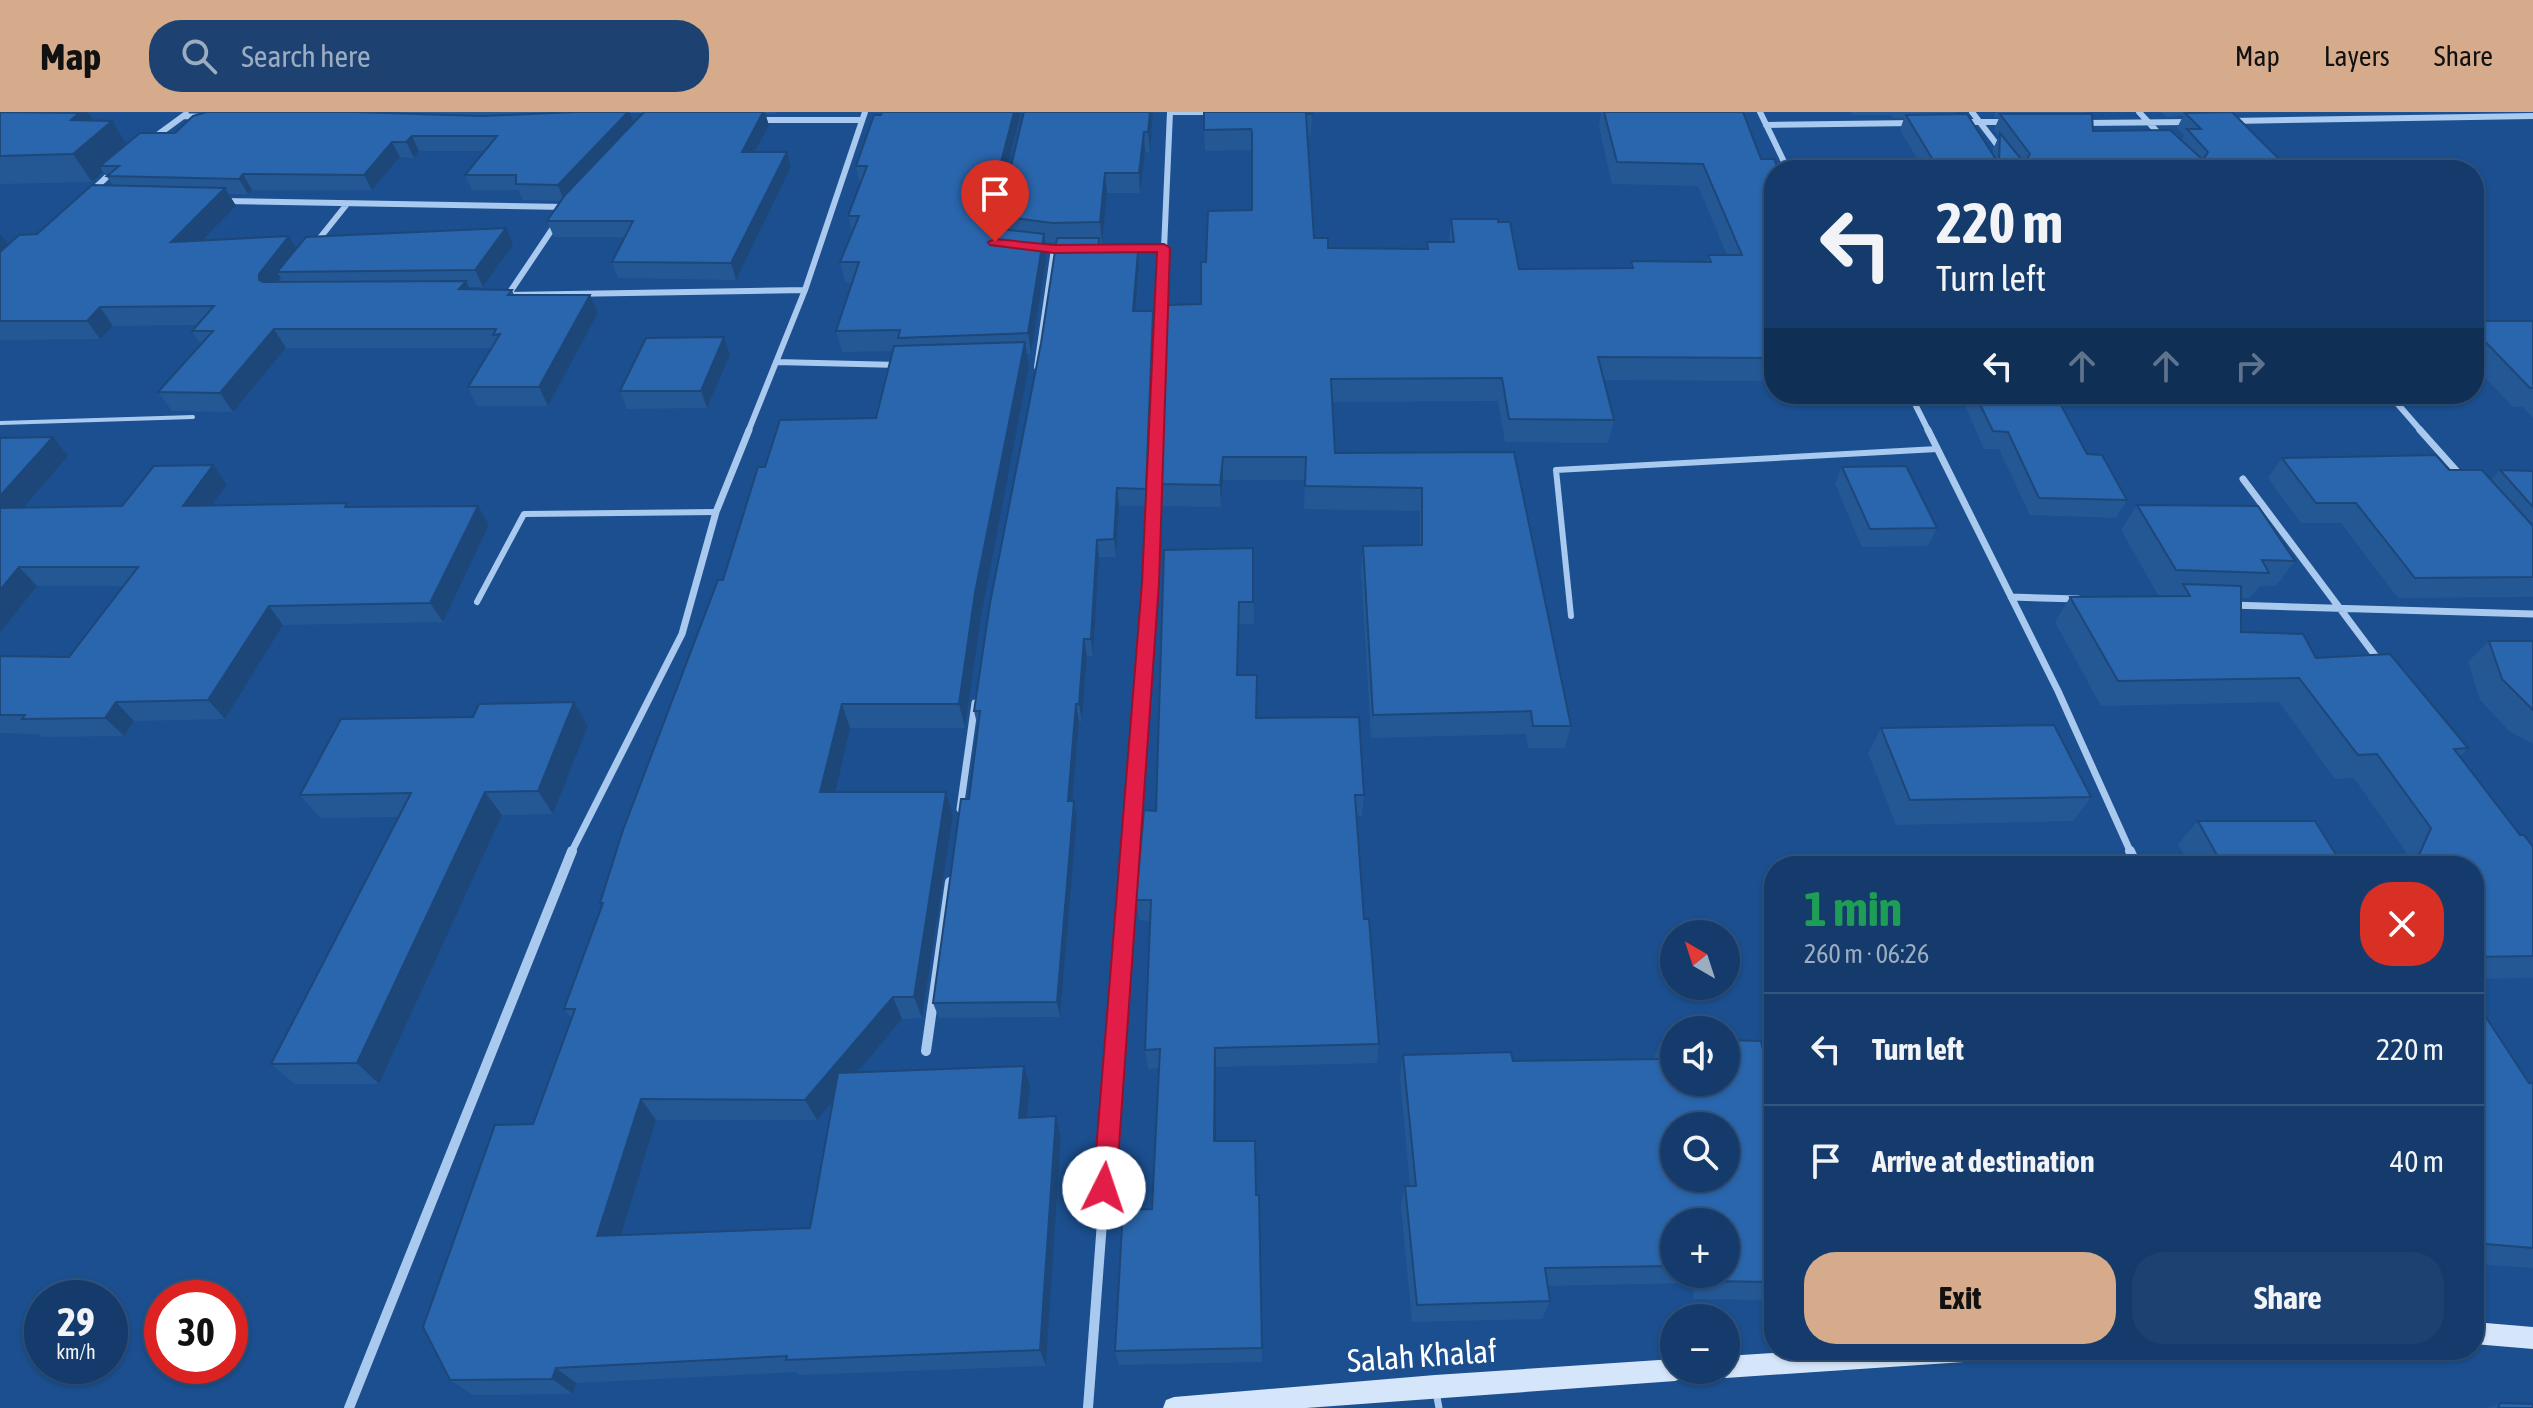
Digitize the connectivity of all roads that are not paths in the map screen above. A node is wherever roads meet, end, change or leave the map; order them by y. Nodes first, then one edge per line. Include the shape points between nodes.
1 (1170, 112) edge
2 (1760, 112) edge
3 (1972, 112) edge
4 (2139, 112) edge
5 (1216, 113) edge
6 (186, 114) edge
7 (864, 116) edge
8 (2533, 116) edge
9 (214, 117) edge
10 (755, 120) edge
11 (2225, 121) edge
12 (1979, 122) junction
13 (2010, 122) edge
14 (2194, 122) edge
15 (1919, 123) edge
16 (1949, 123) edge
17 (2071, 123) edge
18 (2148, 123) junction
19 (1766, 125) junction
20 (2166, 142) edge
21 (141, 147) edge
22 (2007, 158) edge
23 (1783, 160) edge
24 (119, 165) edge
25 (577, 196) edge
26 (102, 197) edge
27 (209, 200) edge
28 (347, 204) junction
29 (567, 207) junction
30 (1039, 247) edge
31 (1164, 248) junction
32 (1054, 249) junction
33 (1070, 249) edge
34 (1085, 249) edge
35 (311, 250) edge
36 (805, 290) junction
37 (493, 295) edge
38 (508, 295) junction
39 (1038, 360) junction
40 (1024, 361) edge
41 (776, 362) junction
42 (906, 365) edge
43 (1035, 375) edge
44 (1915, 404) edge
45 (2398, 404) edge
46 (193, 417) edge
47 (0, 423) edge
48 (1937, 449) junction
49 (2243, 479) dead end
50 (2471, 487) edge
51 (716, 512) junction
52 (2011, 597) junction
53 (2089, 600) edge
54 (477, 602) dead end
55 (2214, 604) edge
56 (2340, 609) junction
57 (2533, 614) edge
58 (1571, 616) dead end
59 (2388, 673) edge
60 (976, 697) edge
61 (959, 820) edge
62 (2132, 856) edge
63 (952, 866) edge
64 (926, 1051) dead end
65 (2484, 1334) edge
66 (2533, 1338) edge
67 (1830, 1360) edge
68 (1740, 1366) edge
69 (1660, 1372) edge
70 (1437, 1397) edge
71 (349, 1408) edge
72 (1088, 1408) edge
73 (1174, 1408) edge

1 - 5 lane
1 - 31 street
2 - 19 street
3 - 12 street
4 - 18 street
6 - 9 street
6 - 21 street
7 - 10 street
7 - 36 street
8 - 11 street
12 - 13 street
12 - 16 street
12 - 22 street
14 - 18 street
15 - 19 street
17 - 18 street
18 - 20 street
19 - 23 street
24 - 26 street via 87,197
25 - 29 street
27 - 28 street
28 - 29 street
28 - 35 street
29 - 38 street
30 - 32 street
31 - 34 street
31 - 72 street via 1150,583
32 - 33 street
32 - 39 street
36 - 38 street
36 - 41 street
37 - 38 street
39 - 40 street
39 - 43 street
41 - 42 street
41 - 51 street
44 - 48 street
45 - 50 street
46 - 47 lane
48 - 52 street
48 - 58 lane via 1556,470
49 - 56 street
51 - 54 lane via 524,514
51 - 71 street via 682,634 576,840
52 - 53 street
52 - 62 street
55 - 56 street
56 - 57 street
56 - 59 street
60 - 61 street
63 - 64 street
65 - 66 main road
67 - 68 main road
69 - 70 main road, Salah Khalaf
70 - 73 main road, Salah Khalaf

